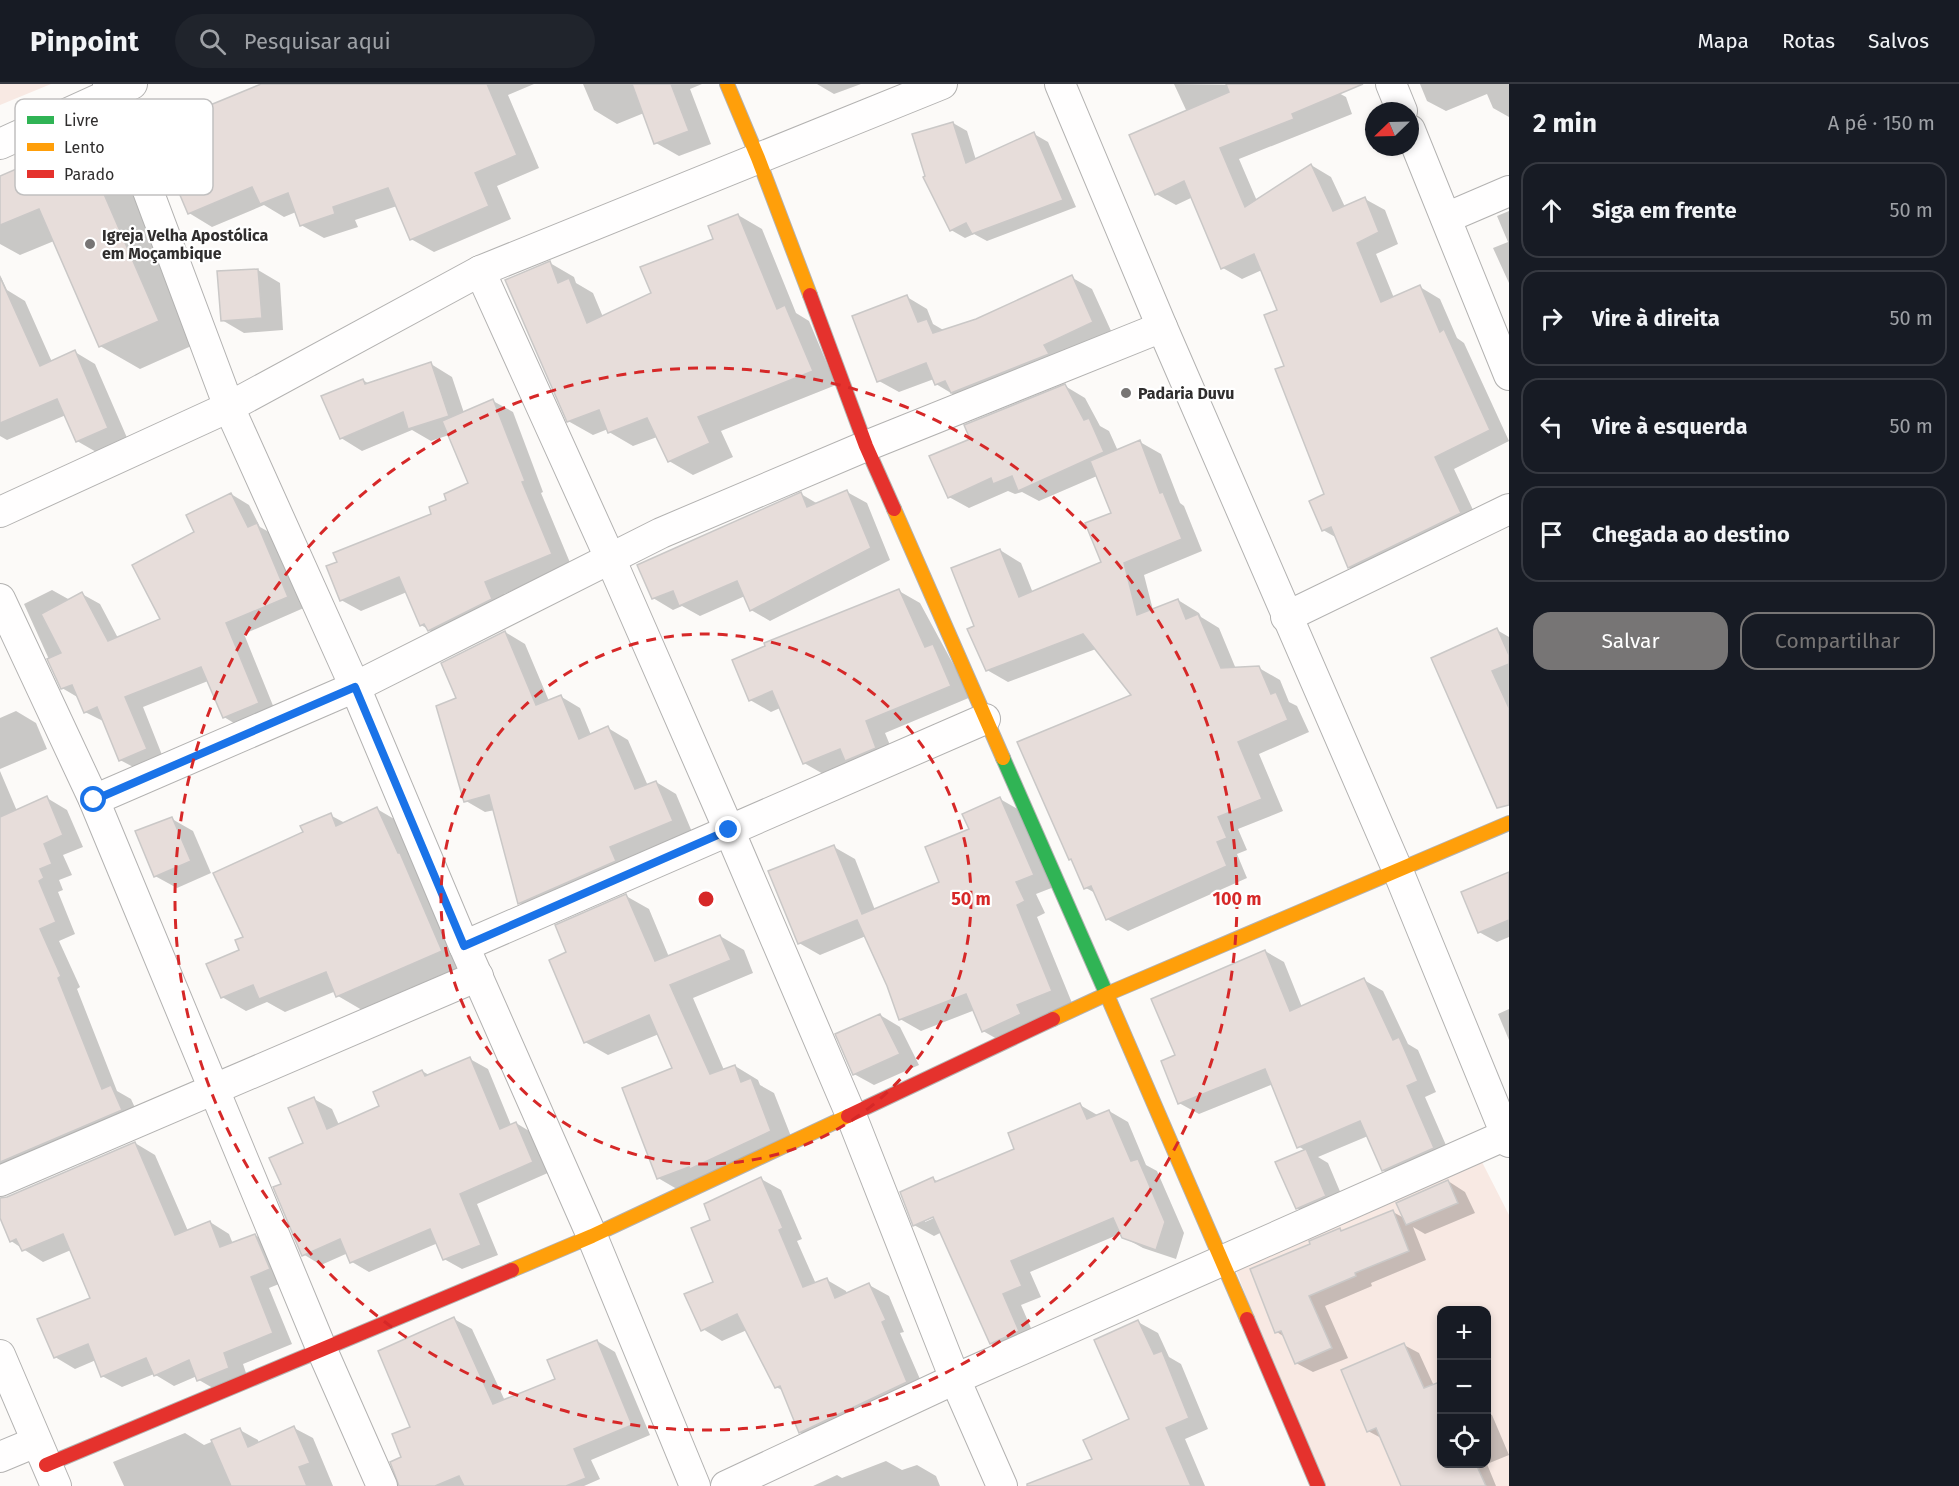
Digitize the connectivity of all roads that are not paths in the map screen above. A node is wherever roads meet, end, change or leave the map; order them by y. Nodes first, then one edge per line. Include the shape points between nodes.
1 (727, 84) edge
2 (942, 84) edge
3 (1060, 84) edge
4 (1391, 84) edge
5 (117, 87) edge
6 (92, 99) edge
7 (1398, 102) edge
8 (15, 137) edge
9 (0, 144) edge
10 (1419, 152) edge
11 (759, 158) junction
12 (1509, 191) edge
13 (155, 195) edge
14 (1446, 218) junction
15 (480, 271) junction
16 (1162, 327) junction
17 (1509, 375) edge
18 (229, 407) junction
19 (866, 446) junction
20 (1509, 509) edge
21 (0, 512) edge
22 (610, 558) junction
23 (0, 599) edge
24 (1286, 617) junction
25 (355, 687) junction
26 (985, 719) junction
27 (94, 800) junction
28 (1509, 823) edge
29 (729, 830) junction
30 (1398, 870) junction
31 (464, 946) junction
32 (477, 976) junction
33 (1107, 994) junction
34 (214, 1088) junction
35 (851, 1115) junction
36 (1508, 1138) edge
37 (0, 1181) edge
38 (592, 1236) junction
39 (1222, 1262) junction
40 (322, 1350) junction
41 (0, 1354) edge
42 (955, 1380) junction
43 (0, 1457) edge
44 (46, 1464) edge
45 (381, 1486) edge
46 (695, 1486) edge
47 (726, 1486) edge
48 (1002, 1486) edge
49 (1318, 1486) edge

1 - 11 street
2 - 11 street
3 - 16 street
4 - 7 street
5 - 6 street
8 - 9 street
10 - 14 street
11 - 15 street
11 - 19 street
12 - 14 street
13 - 18 street
14 - 17 street
15 - 18 street
15 - 22 street
16 - 19 street
16 - 24 street
18 - 21 street
18 - 25 street
19 - 22 street
19 - 26 street
20 - 24 street
22 - 25 street
22 - 29 street
23 - 27 street
24 - 30 street
25 - 27 street
25 - 31 street
26 - 29 street
26 - 33 street
27 - 34 street
28 - 30 street
29 - 31 street
29 - 35 street
30 - 33 street
30 - 36 street
31 - 32 street
32 - 34 street
32 - 38 street
33 - 35 street
33 - 39 street
34 - 37 street
34 - 40 street
35 - 38 street
35 - 42 street
36 - 39 street
38 - 40 street
38 - 46 street
39 - 42 street
39 - 49 street
40 - 44 street
40 - 45 street
41 - 44 street
42 - 47 street
42 - 48 street
43 - 44 street

